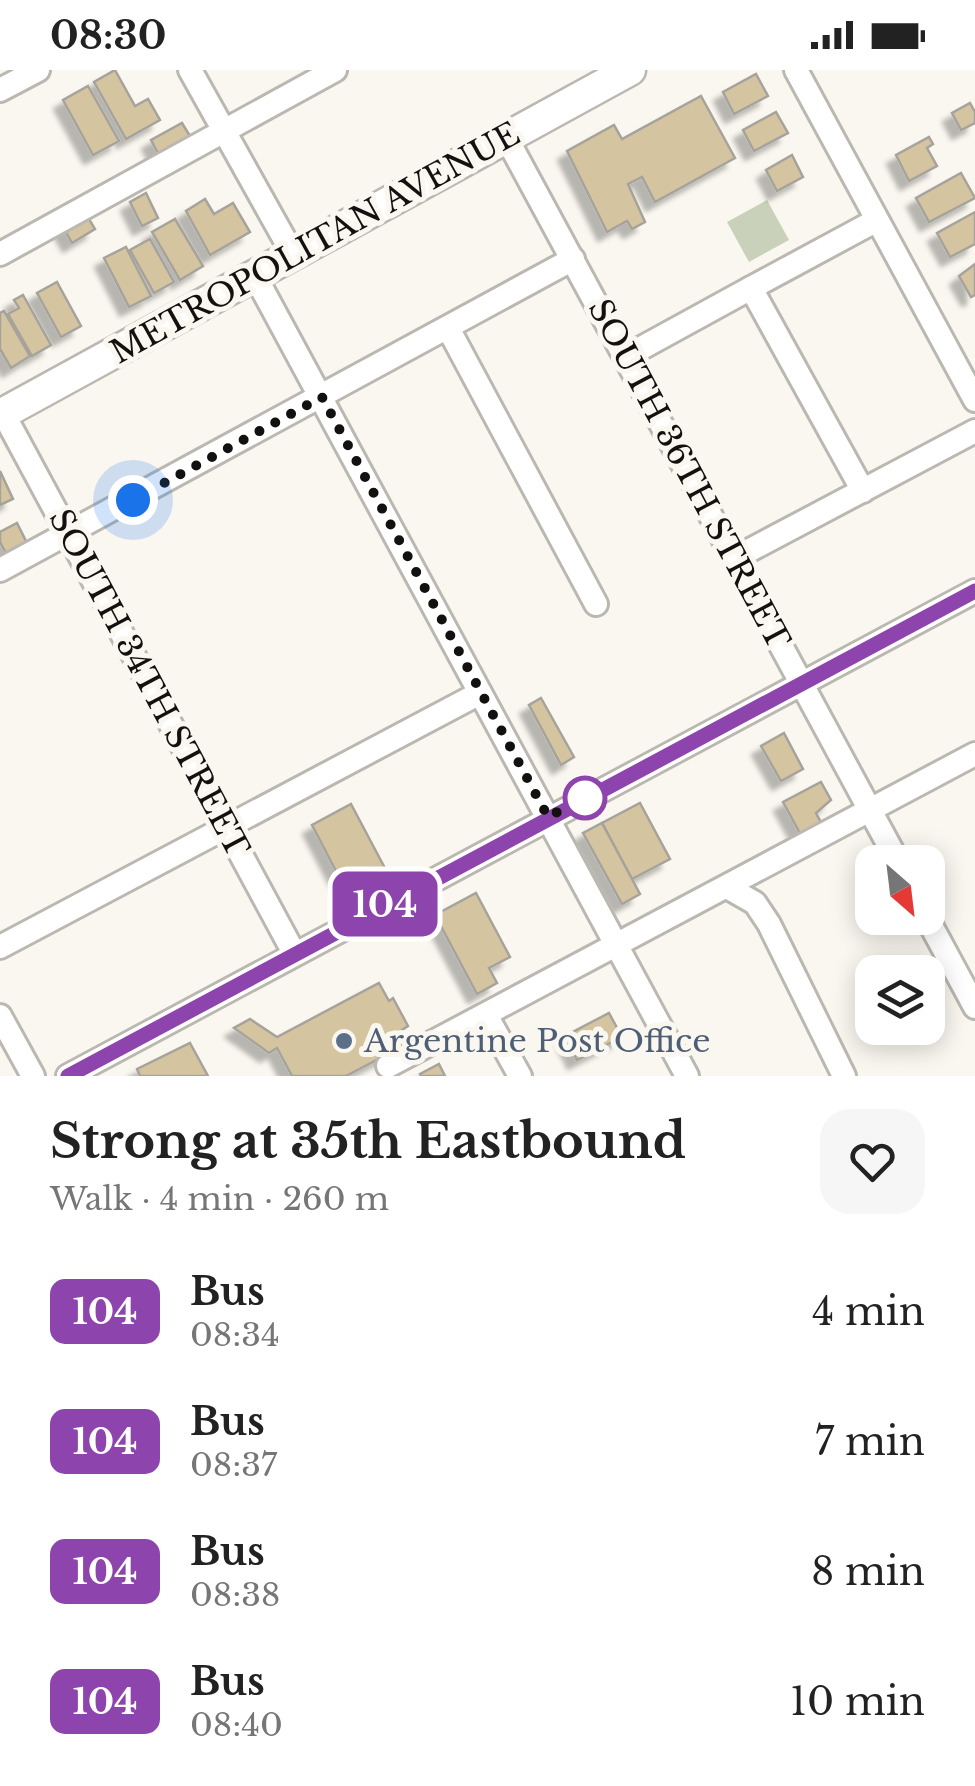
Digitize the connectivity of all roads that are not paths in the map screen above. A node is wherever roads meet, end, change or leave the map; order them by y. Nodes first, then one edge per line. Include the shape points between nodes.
1 (38, 70) edge
2 (190, 70) edge
3 (335, 70) edge
4 (630, 70) edge
5 (796, 70) edge
6 (0, 90) edge
7 (225, 132) junction
8 (507, 138) junction
9 (877, 220) junction
10 (0, 254) edge
11 (294, 256) junction
12 (573, 259) junction
13 (255, 276) junction
14 (751, 288) junction
15 (448, 328) junction
16 (625, 357) junction
17 (322, 397) junction
18 (975, 400) edge
19 (2, 414) edge
20 (975, 431) edge
21 (863, 490) junction
22 (70, 534) junction
23 (735, 558) junction
24 (0, 570) edge
25 (975, 590) edge
26 (596, 604) dead end
27 (802, 682) junction
28 (480, 693) junction
29 (975, 754) edge
30 (869, 808) junction
31 (548, 817) junction
32 (228, 828) junction
33 (889, 845) edge
34 (727, 886) junction
35 (936, 935) edge
36 (616, 945) junction
37 (0, 948) edge
38 (294, 953) junction
39 (975, 1007) edge
40 (486, 1014) junction
41 (0, 1016) edge
42 (388, 1066) dead end
43 (33, 1076) edge
44 (68, 1076) edge
45 (520, 1076) edge
46 (686, 1076) edge
47 (844, 1076) edge

1 - 6 street
2 - 7 street
3 - 7 street
4 - 8 main road, METROPOLITAN AVENUE
5 - 9 street
7 - 10 street
7 - 11 street
8 - 11 main road, METROPOLITAN AVENUE
8 - 12 street, SOUTH 36TH STREET
9 - 14 street
9 - 18 street
11 - 13 main road, METROPOLITAN AVENUE
12 - 15 street
12 - 16 street, SOUTH 36TH STREET
13 - 17 street
13 - 19 main road, METROPOLITAN AVENUE
14 - 16 street
14 - 21 street
15 - 17 street
15 - 26 street
16 - 23 street, SOUTH 36TH STREET
17 - 22 street
17 - 28 street
19 - 22 street, SOUTH 34TH STREET
20 - 21 street
21 - 23 street
22 - 24 street
22 - 32 street, SOUTH 34TH STREET
23 - 27 street, SOUTH 36TH STREET
25 - 27 street
27 - 30 street, SOUTH 36TH STREET
27 - 31 street
28 - 31 street
28 - 32 street
29 - 30 street
30 - 33 street, SOUTH 36TH STREET
30 - 34 street
31 - 36 street
31 - 38 street
32 - 37 street
32 - 38 street, SOUTH 34TH STREET
34 - 36 street
34 - 47 street via 755,903 769,924
35 - 39 street
36 - 40 street
36 - 46 street
38 - 44 street
40 - 42 street
40 - 45 street
41 - 43 street

